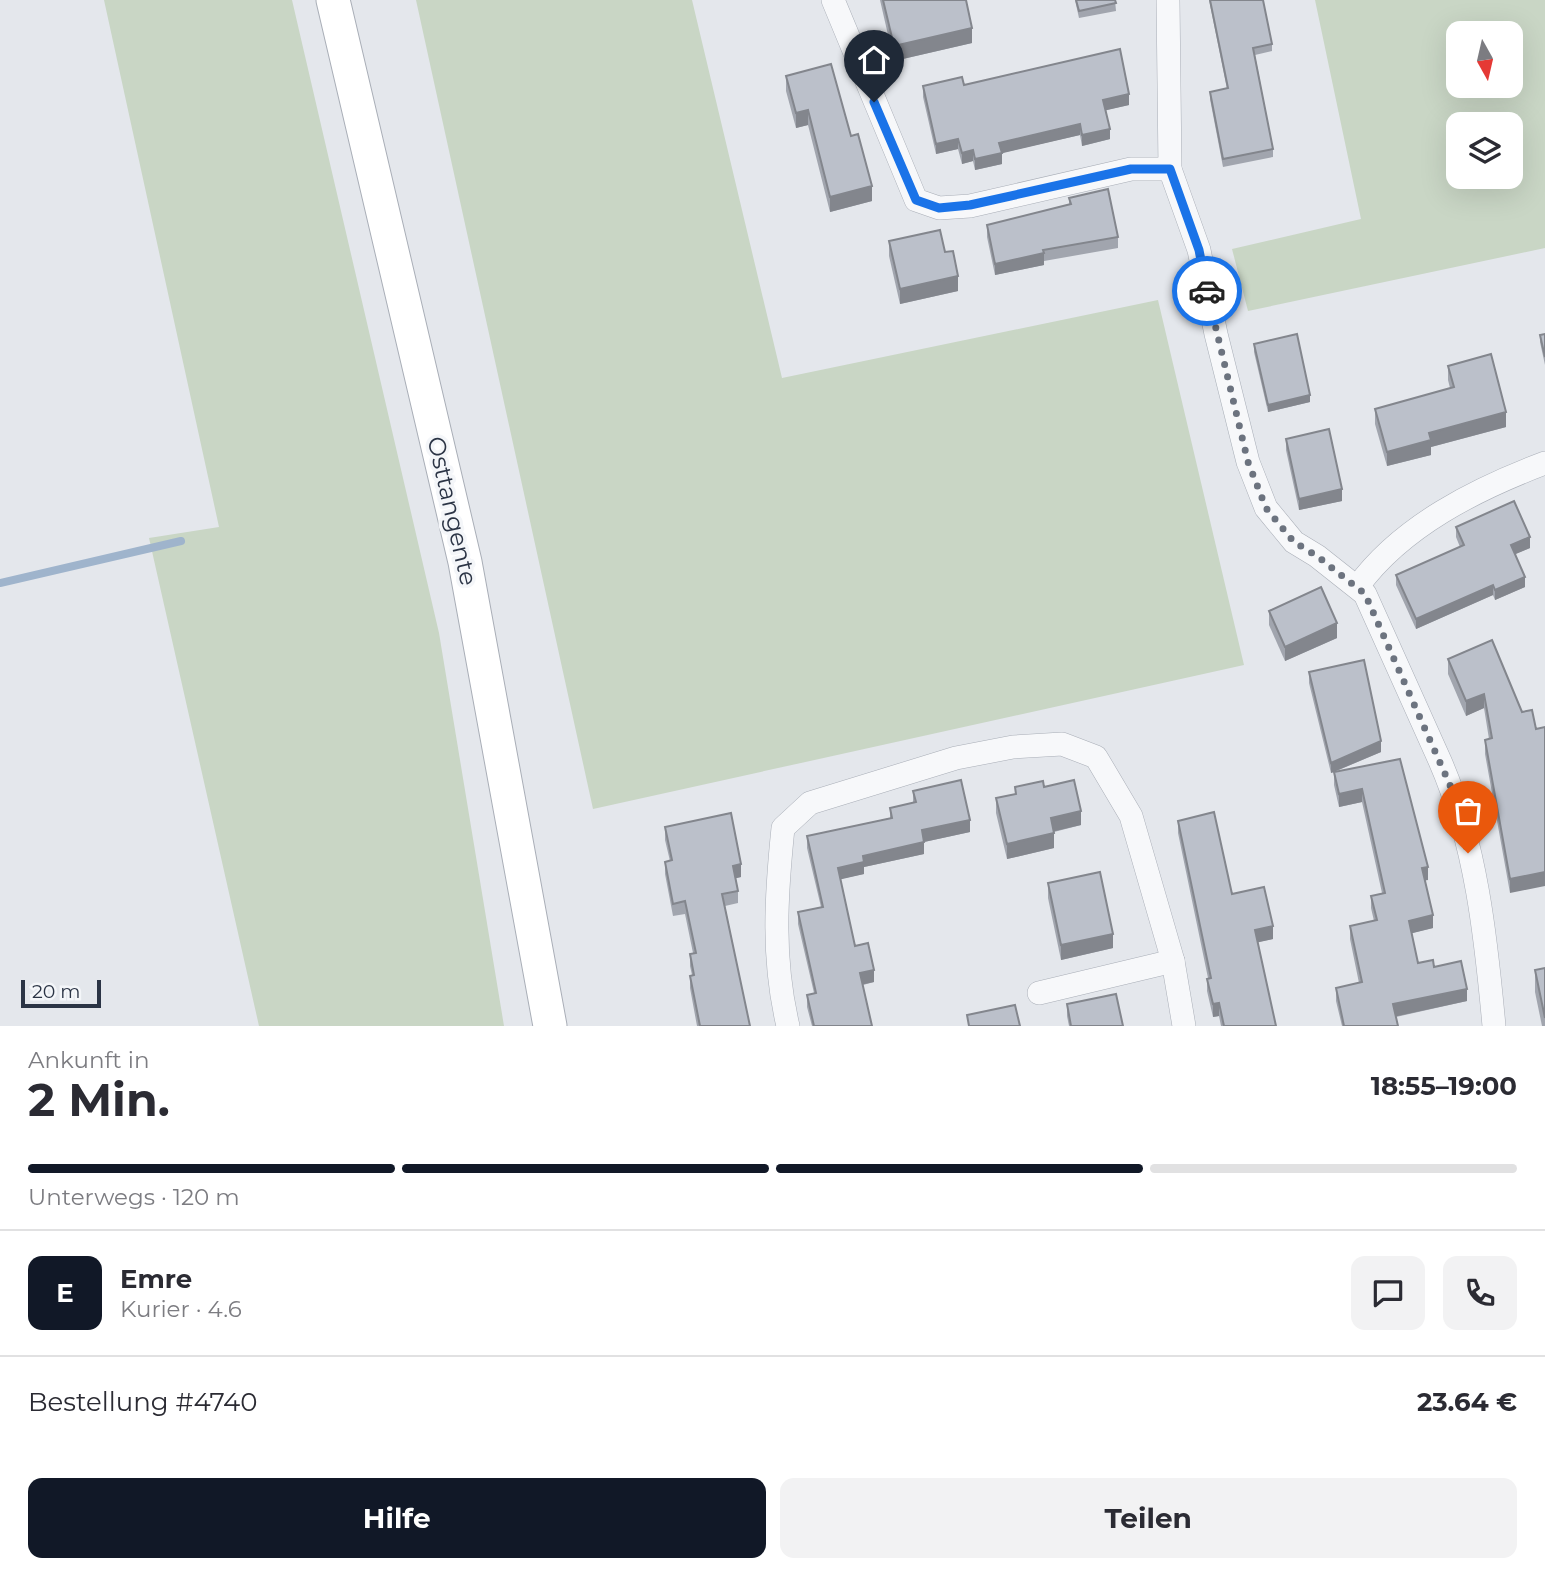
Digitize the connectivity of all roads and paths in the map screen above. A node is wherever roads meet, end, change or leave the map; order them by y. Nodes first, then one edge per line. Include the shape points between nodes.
1 (333, 0) edge
2 (833, 0) edge
3 (1168, 0) edge
4 (1170, 169) junction
5 (1545, 463) edge
6 (1358, 586) junction
7 (1173, 961) junction
8 (1039, 993) dead end
9 (550, 1026) edge
10 (788, 1026) edge
11 (1184, 1026) edge
12 (1494, 1026) edge

1 - 9 main road, Osttangente via 465,562
2 - 4 street via 916,200 939,208 970,205 1131,169
3 - 4 street
4 - 6 street via 1199,250 1248,462 1266,508 1294,542
5 - 6 street via 1451,506 1377,560
6 - 12 street via 1450,785 1474,876
7 - 8 street
7 - 10 street via 1131,816 1096,757 1062,744 1013,747 956,758 810,803 782,828 775,907
7 - 11 street

